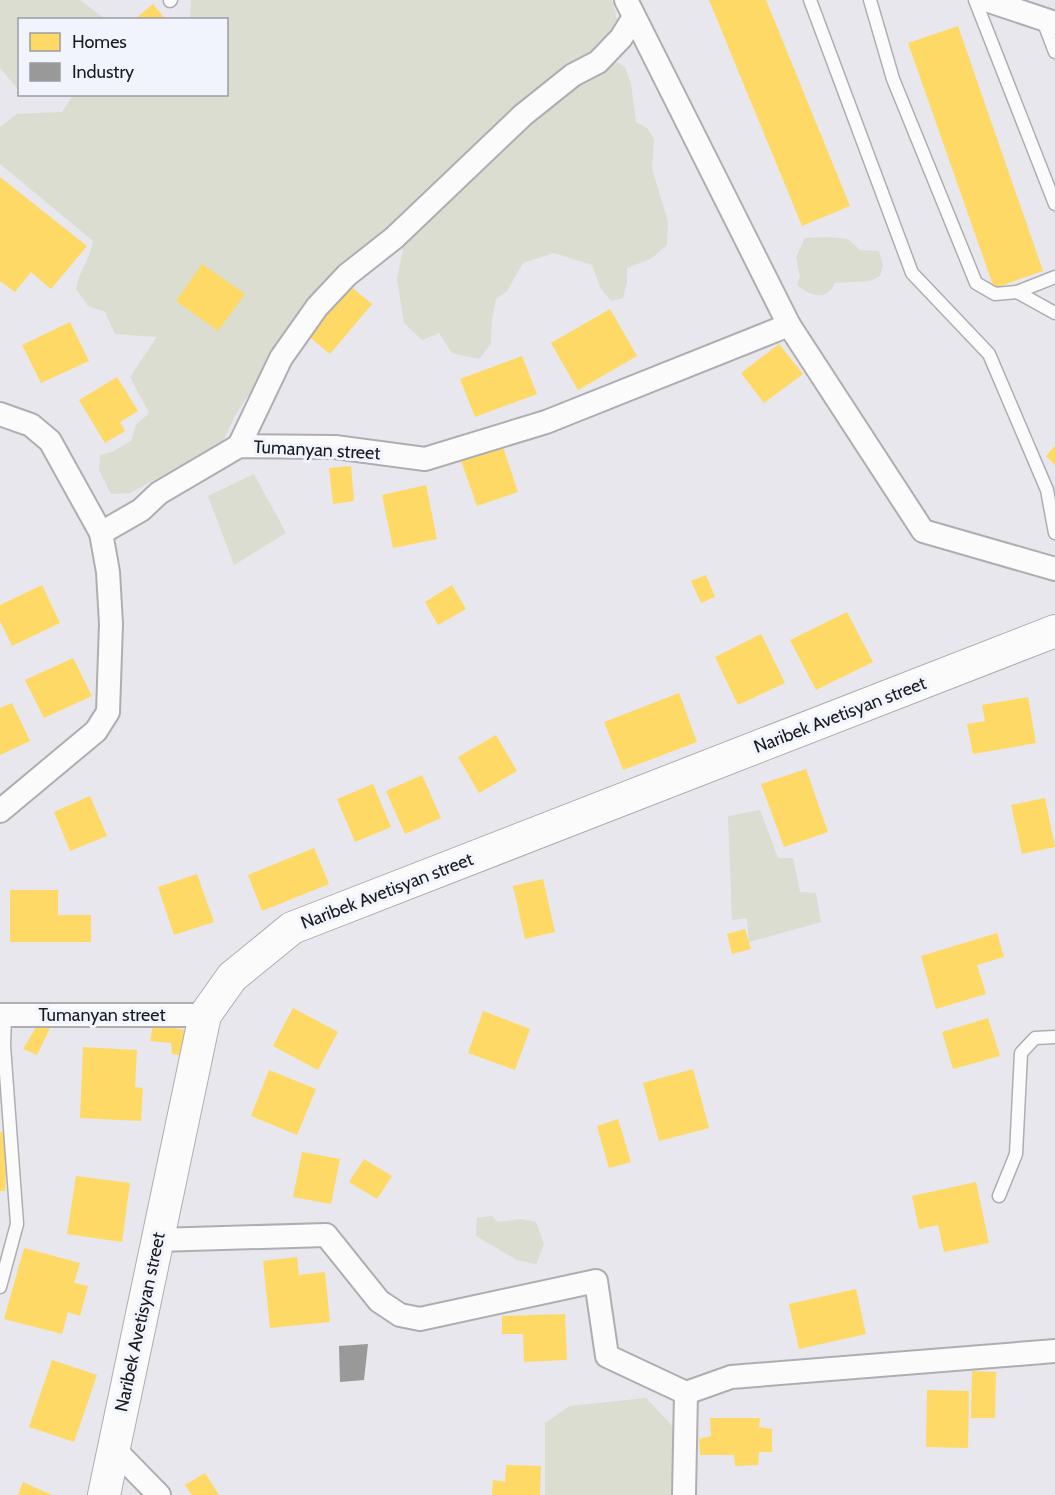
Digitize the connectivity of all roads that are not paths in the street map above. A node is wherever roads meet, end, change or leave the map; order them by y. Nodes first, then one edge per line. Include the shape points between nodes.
1 (810, 0) edge
2 (870, 0) edge
3 (975, 0) edge
4 (986, 0) edge
5 (630, 8) edge
6 (1048, 21) edge
7 (1055, 52) edge
8 (1055, 204) edge
9 (1055, 277) edge
10 (1017, 292) junction
11 (1055, 313) edge
12 (789, 325) junction
13 (0, 414) edge
14 (239, 446) junction
15 (101, 533) junction
16 (1055, 533) edge
17 (1055, 569) edge
18 (1055, 631) edge
19 (0, 811) edge
20 (2, 1015) edge
21 (205, 1015) junction
22 (1055, 1038) edge
23 (999, 1196) dead end
24 (157, 1240) junction
25 (0, 1287) edge
26 (1055, 1351) edge
27 (686, 1393) junction
28 (114, 1449) junction
29 (104, 1495) edge
30 (159, 1495) edge
31 (684, 1495) edge

1 - 16 lane via 912,273 989,354 1047,490
2 - 10 lane via 893,79 976,283 995,294
3 - 8 lane
4 - 6 street
5 - 12 street
5 - 14 street via 621,38 598,62 573,75 524,115 394,238 347,275 317,307 282,358
6 - 7 lane
9 - 10 lane
10 - 11 lane
12 - 14 street, Tumanyan street via 546,422 424,459 335,447
12 - 17 street via 923,531
13 - 15 street via 31,425 50,441
14 - 15 street, Tumanyan street
15 - 19 street via 111,624 108,712 96,731
18 - 21 street, Naribek Avetisyan street via 292,928 232,977
20 - 21 street, Tumanyan street
20 - 25 lane via 17,1224
21 - 24 street, Naribek Avetisyan street
22 - 23 lane via 1035,1038 1021,1053 1016,1154
24 - 27 street via 326,1235 380,1300 399,1315 420,1318 596,1281 607,1356
24 - 28 street, Naribek Avetisyan street
26 - 27 street via 731,1377
27 - 31 street
28 - 29 street, Naribek Avetisyan street
28 - 30 street

